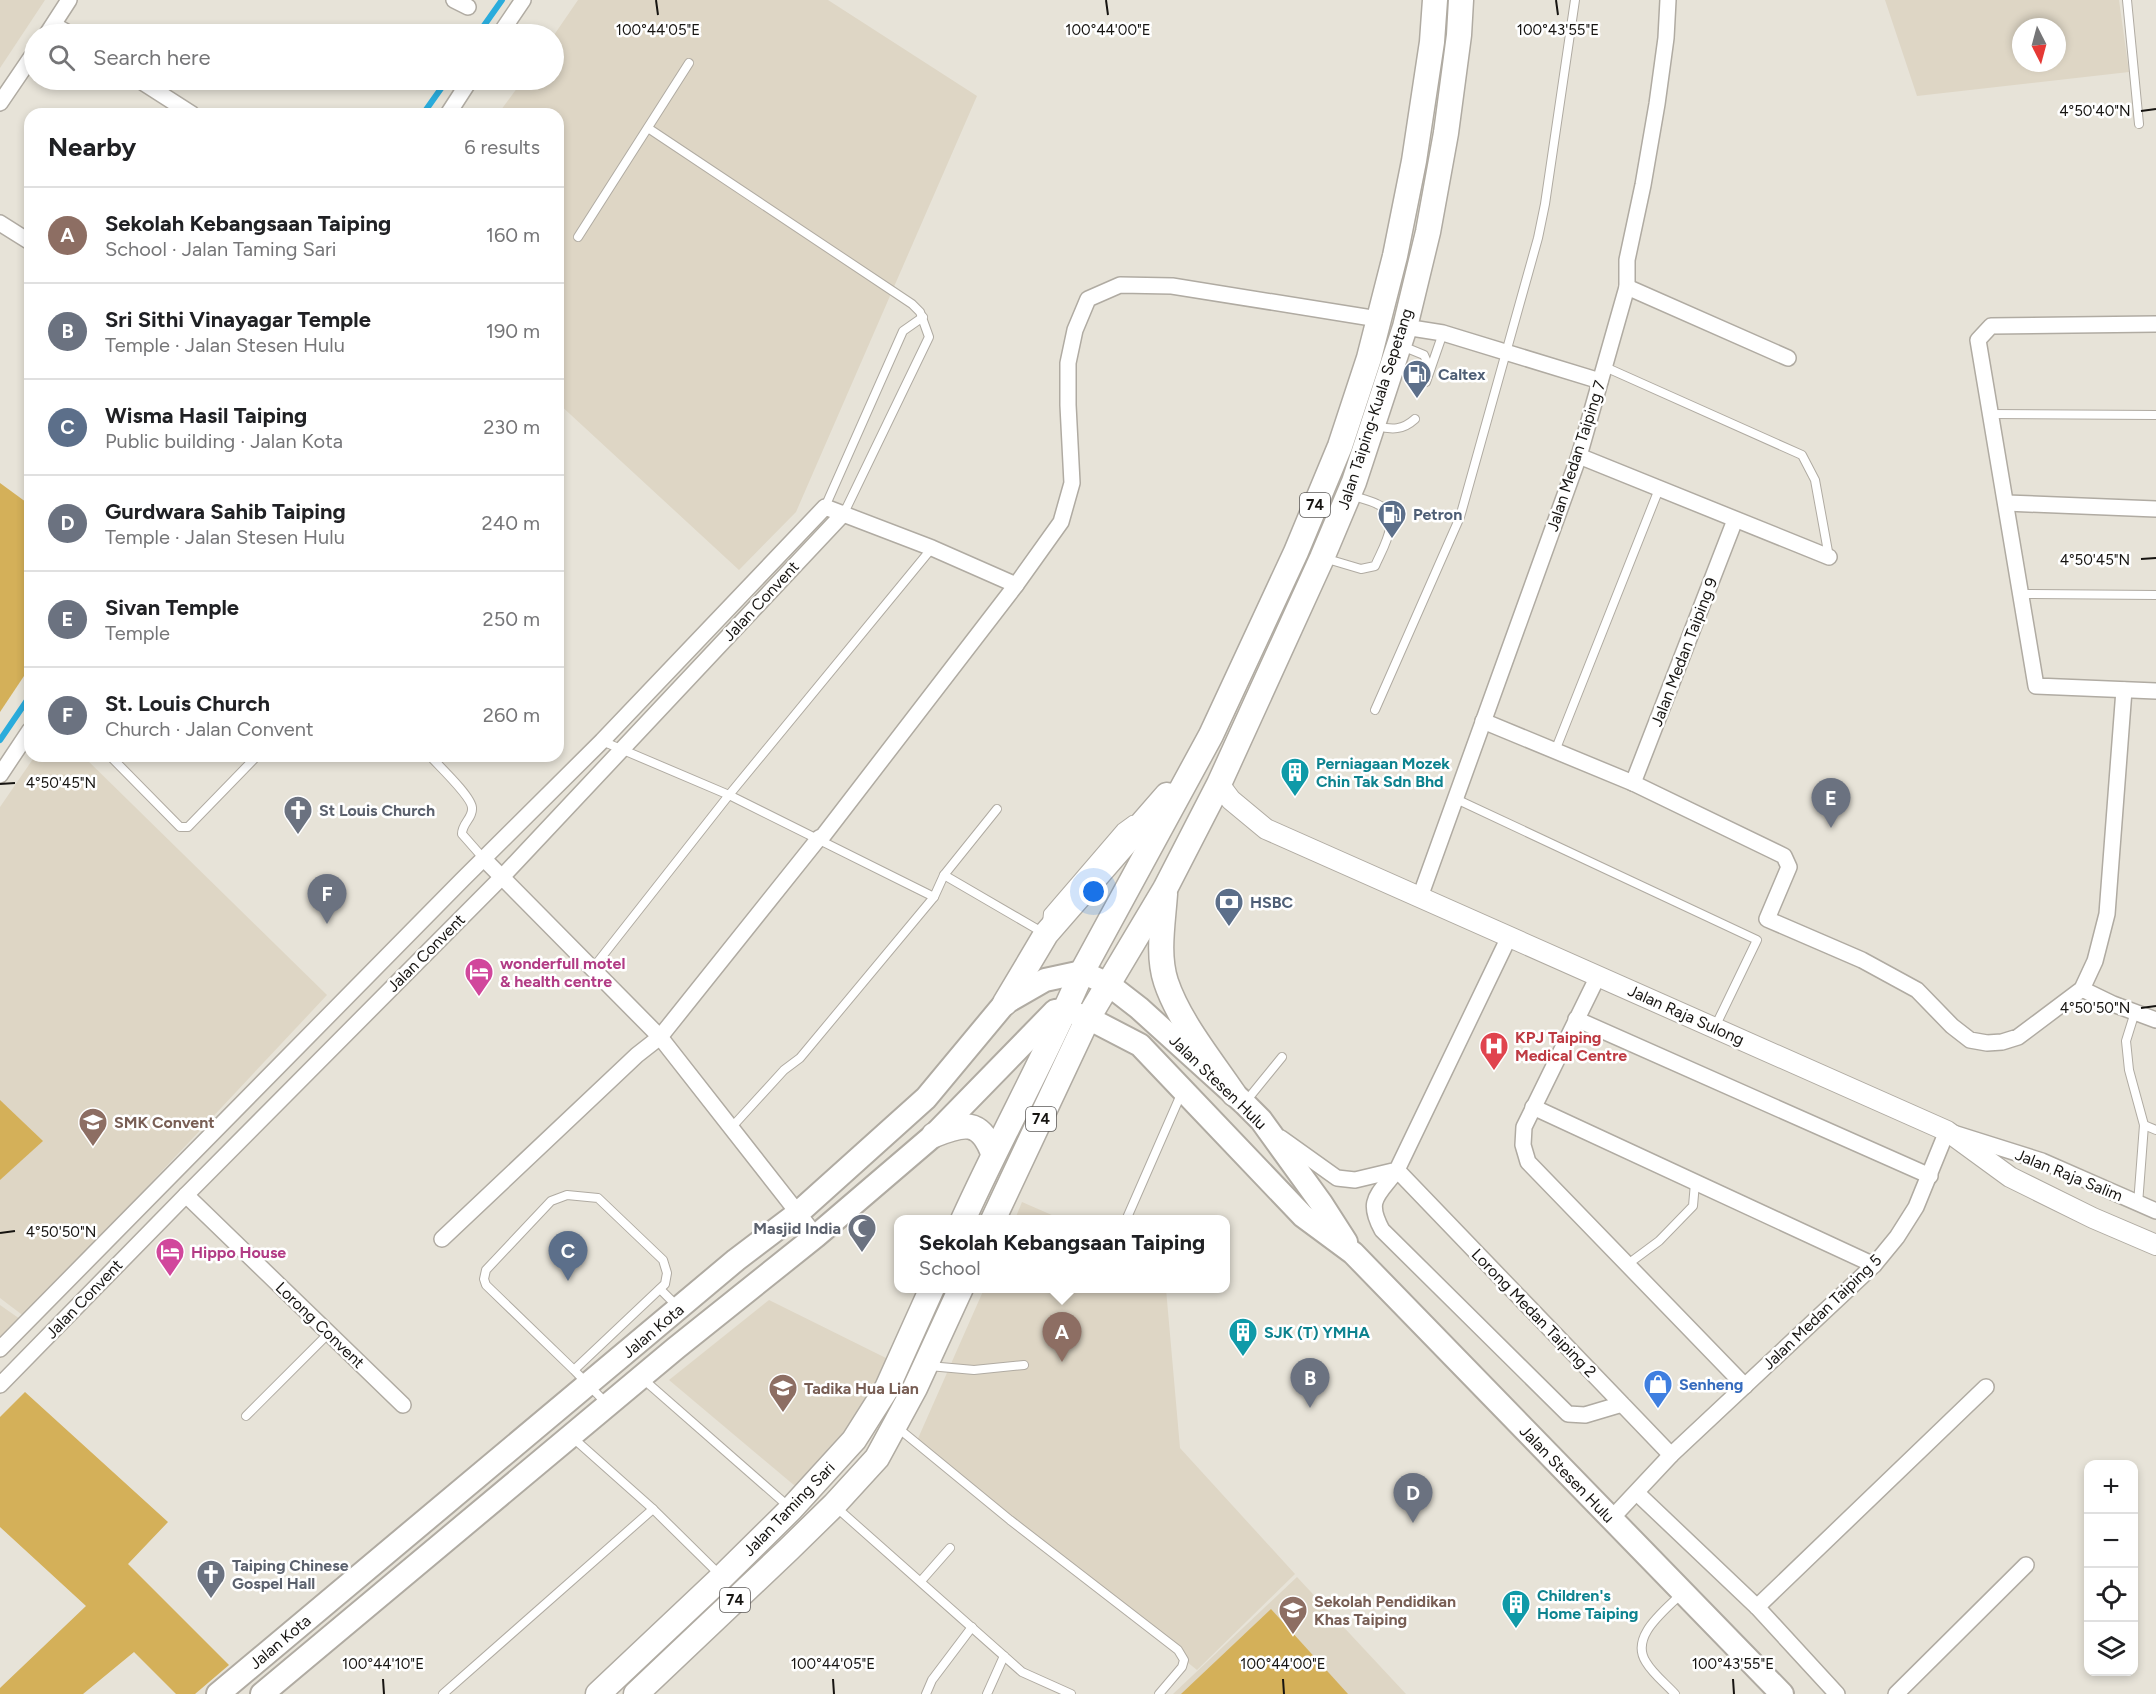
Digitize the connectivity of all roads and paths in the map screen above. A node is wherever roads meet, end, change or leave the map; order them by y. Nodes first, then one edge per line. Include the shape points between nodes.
1 (69, 0) edge
2 (523, 0) edge
3 (1435, 0) edge
4 (1461, 0) edge
5 (1575, 0) edge
6 (1668, 0) edge
7 (2127, 0) edge
8 (54, 24) edge
9 (507, 24) edge
10 (689, 63) dead end
11 (24, 68) edge
12 (155, 90) edge
13 (464, 90) edge
14 (0, 103) edge
15 (183, 108) edge
16 (452, 108) edge
17 (2139, 124) dead end
18 (648, 128) junction
19 (0, 223) edge
20 (578, 237) dead end
21 (24, 238) edge
22 (1627, 287) junction
23 (922, 317) junction
24 (1378, 319) junction
25 (2156, 324) edge
26 (1443, 333) junction
27 (1401, 336) junction
28 (1506, 351) junction
29 (1788, 358) dead end
30 (1430, 369) junction
31 (1602, 374) junction
32 (1426, 382) dead end
33 (1989, 414) junction
34 (2156, 415) edge
35 (1415, 419) dead end
36 (1372, 425) junction
37 (1579, 456) junction
38 (1659, 489) junction
39 (1349, 495) junction
40 (2006, 503) junction
41 (825, 507) junction
42 (2156, 509) edge
43 (844, 513) junction
44 (1735, 520) junction
45 (932, 548) junction
46 (1829, 556) joint
47 (1322, 558) junction
48 (1016, 585) junction
49 (2021, 594) junction
50 (2156, 595) edge
51 (2124, 690) junction
52 (2156, 691) edge
53 (1375, 710) dead end
54 (1483, 721) junction
55 (1211, 735) junction
56 (24, 739) edge
57 (602, 741) junction
58 (621, 749) junction
59 (1556, 751) junction
60 (116, 762) edge
61 (251, 762) edge
62 (435, 762) edge
63 (0, 775) edge
64 (1633, 783) junction
65 (1219, 784) junction
66 (729, 795) junction
67 (1456, 799) junction
68 (998, 809) dead end
69 (819, 838) junction
70 (484, 859) junction
71 (944, 875) junction
72 (502, 877) junction
73 (1165, 889) junction
74 (934, 897) junction
75 (1420, 897) junction
76 (1046, 934) junction
77 (1509, 937) junction
78 (592, 968) junction
79 (1082, 972) junction
80 (1598, 976) junction
81 (1108, 984) junction
82 (2082, 989) junction
83 (1005, 1003) junction
84 (2135, 1012) junction
85 (1077, 1014) junction
86 (1576, 1019) junction
87 (2156, 1020) edge
88 (1714, 1028) junction
89 (660, 1037) junction
90 (1282, 1058) dead end
91 (1183, 1090) junction
92 (1239, 1098) junction
93 (1533, 1107) junction
94 (1261, 1120) junction
95 (2144, 1125) junction
96 (731, 1128) junction
97 (2156, 1130) edge
98 (1947, 1131) junction
99 (934, 1135) junction
100 (993, 1153) junction
101 (1397, 1170) junction
102 (1930, 1176) junction
103 (1695, 1183) junction
104 (186, 1195) junction
105 (2138, 1204) junction
106 (2156, 1211) edge
107 (798, 1213) junction
108 (965, 1215) edge
109 (995, 1215) edge
110 (1128, 1215) edge
111 (816, 1236) junction
112 (442, 1239) dead end
113 (2156, 1245) edge
114 (1353, 1253) junction
115 (1628, 1264) junction
116 (1874, 1265) junction
117 (660, 1289) junction
118 (930, 1293) edge
119 (959, 1293) edge
120 (680, 1309) junction
121 (329, 1333) junction
122 (0, 1349) edge
123 (925, 1365) junction
124 (1024, 1365) dead end
125 (582, 1377) junction
126 (641, 1378) junction
127 (0, 1385) edge
128 (1745, 1386) junction
129 (1986, 1388) dead end
130 (1622, 1404) junction
131 (403, 1405) dead end
132 (608, 1405) junction
133 (246, 1416) dead end
134 (896, 1426) junction
135 (571, 1436) junction
136 (1671, 1455) junction
137 (1637, 1493) junction
138 (834, 1505) junction
139 (653, 1509) junction
140 (792, 1509) junction
141 (1611, 1519) junction
142 (950, 1548) dead end
143 (2026, 1565) dead end
144 (722, 1578) junction
145 (921, 1581) junction
146 (1683, 1592) junction
147 (1756, 1607) junction
148 (972, 1628) junction
149 (1004, 1656) junction
150 (218, 1694) edge
151 (262, 1694) edge
152 (443, 1694) edge
153 (598, 1694) edge
154 (636, 1694) edge
155 (926, 1694) edge
156 (987, 1694) edge
157 (1071, 1694) edge
158 (1159, 1694) edge
159 (1675, 1694) edge
160 (1782, 1694) edge
161 (1837, 1694) edge
162 (1896, 1694) edge

1 - 8 street
2 - 9 street
3 - 24 main road, Jalan Taiping-Kuala Sepetang / 74 via 1414,161
4 - 27 main road, Jalan Taiping-Kuala Sepetang / 74 via 1446,133 1428,232
5 - 28 lane via 1545,204
6 - 22 street, Jalan Medan Taiping 7 via 1657,104 1627,260
7 - 17 lane
10 - 18 lane
11 - 14 street
12 - 15 street
13 - 16 street
18 - 20 lane
18 - 23 lane via 918,308
19 - 21 street
22 - 29 street
22 - 31 street, Jalan Medan Taiping 7
23 - 41 lane via 903,331
23 - 43 lane via 929,337
24 - 48 street via 1172,286 1120,285 1088,298 1075,330 1068,363 1071,483 1061,522
24 - 55 main road, Jalan Taiping-Kuala Sepetang / 74 via 1340,446 1296,552
25 - 33 street via 1991,326 1978,340
26 - 27 street
26 - 28 street
26 - 30 lane
27 - 30 lane via 1424,355
27 - 36 main road, Jalan Taiping-Kuala Sepetang / 74
28 - 31 street
28 - 53 lane via 1460,517
30 - 32 lane
31 - 37 street, Jalan Medan Taiping 7
31 - 46 lane via 1802,455 1815,480
33 - 34 lane
33 - 40 street
35 - 36 lane via 1406,427
36 - 39 main road, Jalan Taiping-Kuala Sepetang / 74
37 - 38 street
37 - 54 street, Jalan Medan Taiping 7
38 - 44 street
38 - 59 lane
39 - 47 main road, Jalan Taiping-Kuala Sepetang / 74
39 - 47 lane via 1378,504 1388,512 1392,525 1375,566 1361,569
40 - 42 street
40 - 49 street
41 - 43 street
41 - 57 street, Jalan Convent
43 - 45 street
43 - 58 street, Jalan Convent
44 - 46 street
44 - 64 street, Jalan Medan Taiping 9
45 - 48 street
45 - 66 lane
47 - 65 main road, Jalan Taiping-Kuala Sepetang / 74
48 - 69 street
49 - 50 lane
49 - 51 street via 2036,686
51 - 52 street
51 - 82 street via 2108,914 2095,961
54 - 59 street
54 - 67 street, Jalan Medan Taiping 7
55 - 76 main road via 1169,792
55 - 79 main road, Jalan Taiping-Kuala Sepetang / 74
56 - 63 street
57 - 58 lane
57 - 70 street, Jalan Convent
58 - 66 lane
58 - 72 street, Jalan Convent
59 - 64 street
60 - 61 lane via 180,827 188,827
62 - 70 lane via 471,802 472,814 462,834
64 - 82 street via 1784,856 1789,867 1767,919 1862,960 1917,990 1970,1040 2002,1042 2018,1037
65 - 73 main road, Jalan Taiping-Kuala Sepetang / 74
65 - 75 street, Jalan Raja Sulong via 1231,800 1266,829
66 - 69 lane
66 - 78 lane
67 - 75 street, Jalan Medan Taiping 7
67 - 88 lane via 1757,940
68 - 71 lane
69 - 74 lane
69 - 89 street
70 - 72 street
70 - 122 street, Jalan Convent
71 - 74 lane
71 - 76 lane
72 - 78 street
72 - 104 street, Jalan Convent
73 - 81 main road, Jalan Taiping-Kuala Sepetang / 74
73 - 92 main road via 1161,950 1166,981 1181,1014
74 - 96 lane via 800,1058
75 - 77 street, Jalan Raja Sulong
76 - 83 main road
77 - 80 street, Jalan Raja Sulong
77 - 101 street
78 - 89 street
79 - 81 main road, Jalan Stesen Hulu
79 - 83 main road, Jalan Kota via 1045,980
79 - 85 main road, 74
80 - 86 street
80 - 88 street, Jalan Raja Sulong
81 - 85 main road, 74
81 - 92 main road, Jalan Stesen Hulu
82 - 84 street
83 - 107 main road, Jalan Kota via 926,1098
84 - 87 street
84 - 95 lane via 2126,1041 2129,1070
85 - 91 main road, Jalan Stesen Hulu via 1140,1045
85 - 99 main road, Jalan Kota via 1055,1011
85 - 100 main road, 74
85 - 109 main road, 74
86 - 93 street
86 - 102 street
88 - 98 street, Jalan Raja Sulong
89 - 96 street
89 - 112 street
90 - 92 lane
91 - 110 lane
91 - 114 main road, Jalan Stesen Hulu via 1303,1216
92 - 94 main road, Jalan Stesen Hulu
93 - 103 street
93 - 115 street via 1524,1127 1523,1145 1528,1162
94 - 101 street via 1337,1178 1355,1180
94 - 114 main road, Jalan Stesen Hulu
95 - 97 lane
95 - 105 lane
96 - 107 street
98 - 102 street, Jalan Medan Taiping 5
98 - 105 street, Jalan Raja Salim via 2042,1161
98 - 113 street, Jalan Raja Sulong via 2010,1177
99 - 100 main road via 952,1128 976,1128 987,1137
99 - 111 main road, Jalan Kota
100 - 108 main road, 74
101 - 130 street, Lorong Medan Taiping 2
101 - 130 street via 1374,1201 1373,1214 1382,1230 1568,1414 1585,1415
102 - 116 street, Jalan Medan Taiping 5 via 1904,1227
103 - 115 lane via 1693,1206 1659,1241
103 - 116 street
104 - 121 street, Lorong Convent
104 - 127 street, Jalan Convent
105 - 106 street, Jalan Raja Salim
107 - 111 street
107 - 120 main road, Jalan Kota
111 - 126 main road, Jalan Kota
114 - 141 main road, Jalan Stesen Hulu
115 - 128 street
116 - 128 street, Jalan Medan Taiping 5
117 - 120 lane
117 - 125 lane
117 - 125 lane via 667,1273 663,1260 597,1198 567,1195 551,1200 486,1270 486,1286
118 - 140 main road, Jalan Taming Sari / 74 via 887,1388 854,1440
119 - 123 main road, Jalan Taming Sari / 74
120 - 125 main road, Jalan Kota
121 - 131 street, Lorong Convent
121 - 133 lane
123 - 124 lane via 974,1370
123 - 134 main road, Jalan Taming Sari / 74
125 - 132 lane
125 - 150 main road, Jalan Kota
126 - 132 main road, Jalan Kota
126 - 140 lane
128 - 136 street, Jalan Medan Taiping 5
129 - 147 street
130 - 136 street, Lorong Medan Taiping 2
132 - 135 main road, Jalan Kota
134 - 138 main road, Jalan Taming Sari / 74 via 877,1458
134 - 158 lane via 1178,1650 1184,1660 1182,1667
135 - 139 lane
135 - 151 main road, Jalan Kota
136 - 137 street, Jalan Medan Taiping 5
137 - 141 street, Jalan Medan Taiping 5
137 - 147 street
138 - 145 lane
138 - 154 main road, Jalan Taming Sari / 74
139 - 144 lane
139 - 152 lane
140 - 144 main road, Jalan Taming Sari / 74
141 - 146 main road, Jalan Stesen Hulu
142 - 145 lane
143 - 162 street
144 - 153 main road, Jalan Taming Sari / 74
145 - 148 lane
146 - 159 lane via 1644,1633 1641,1646 1645,1661
146 - 160 main road, Jalan Stesen Hulu
147 - 161 street
148 - 149 lane
148 - 155 lane via 932,1680
149 - 156 lane
149 - 157 lane via 1022,1672

